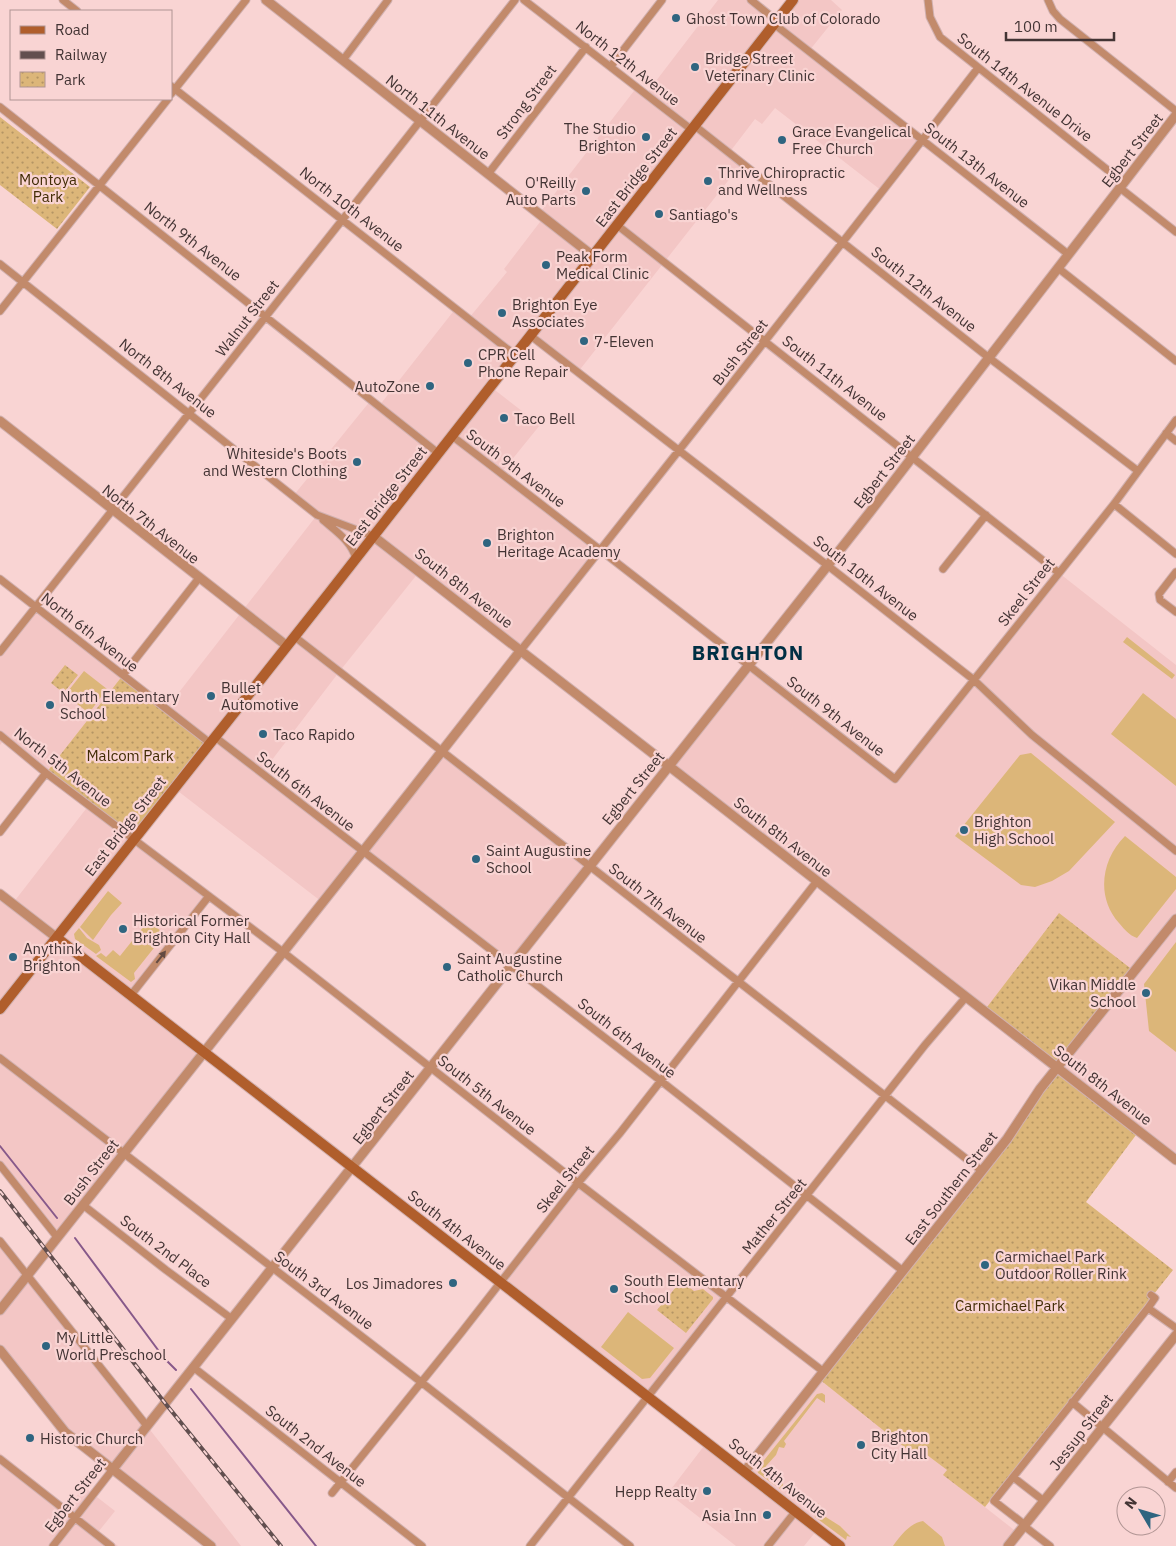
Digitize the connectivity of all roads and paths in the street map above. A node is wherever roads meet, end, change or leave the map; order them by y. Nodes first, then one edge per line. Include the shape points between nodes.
1 (63, 0) edge
2 (246, 0) edge
3 (388, 0) edge
4 (515, 0) edge
5 (524, 0) edge
6 (662, 0) edge
7 (751, 0) edge
8 (793, 0) edge
9 (928, 0) edge
10 (1048, 0) edge
11 (271, 2) edge
12 (76, 10) edge
13 (776, 22) junction
14 (586, 47) junction
15 (343, 60) junction
16 (611, 66) junction
17 (978, 68) junction
18 (173, 90) edge
19 (167, 100) edge
20 (0, 108) edge
21 (1176, 110) edge
22 (1176, 116) edge
23 (420, 122) junction
24 (693, 128) junction
25 (923, 140) junction
26 (488, 174) junction
27 (100, 185) junction
28 (1122, 185) junction
29 (343, 220) junction
30 (617, 225) junction
31 (1176, 232) edge
32 (842, 242) junction
33 (1068, 254) junction
34 (592, 256) junction
35 (0, 264) edge
36 (1058, 268) junction
37 (23, 282) junction
38 (0, 310) edge
39 (267, 316) junction
40 (531, 336) junction
41 (766, 341) junction
42 (516, 355) junction
43 (988, 357) junction
44 (1176, 361) edge
45 (190, 413) junction
46 (1176, 420) edge
47 (0, 421) edge
48 (1166, 433) junction
49 (452, 436) junction
50 (1176, 441) edge
51 (679, 451) junction
52 (438, 453) junction
53 (912, 457) junction
54 (1138, 471) junction
55 (1114, 504) junction
56 (113, 511) junction
57 (318, 515) junction
58 (986, 515) junction
59 (373, 536) junction
60 (601, 549) junction
61 (1176, 554) edge
62 (356, 559) junction
63 (828, 565) junction
64 (943, 569) dead end
65 (1176, 572) edge
66 (1059, 573) junction
67 (199, 578) junction
68 (0, 579) edge
69 (35, 607) junction
70 (1176, 612) edge
71 (294, 637) junction
72 (287, 646) junction
73 (521, 650) junction
74 (0, 652) edge
75 (747, 666) junction
76 (123, 675) junction
77 (974, 680) junction
78 (0, 735) edge
79 (212, 740) junction
80 (442, 752) junction
81 (669, 766) junction
82 (46, 773) junction
83 (894, 779) joint
84 (0, 832) edge
85 (134, 839) junction
86 (1176, 851) edge
87 (362, 852) junction
88 (590, 866) junction
89 (817, 880) junction
90 (0, 894) edge
91 (209, 896) junction
92 (1176, 919) edge
93 (57, 938) junction
94 (283, 952) junction
95 (512, 966) junction
96 (738, 982) junction
97 (131, 995) junction
98 (966, 997) junction
99 (0, 1009) edge
100 (204, 1051) junction
101 (0, 1058) edge
102 (430, 1067) junction
103 (1057, 1068) junction
104 (661, 1081) junction
105 (885, 1096) junction
106 (123, 1154) junction
107 (1176, 1160) edge
108 (0, 1165) edge
109 (353, 1167) junction
110 (982, 1171) junction
111 (578, 1183) junction
112 (808, 1196) junction
113 (83, 1205) junction
114 (58, 1237) junction
115 (0, 1241) edge
116 (272, 1268) junction
117 (903, 1271) junction
118 (27, 1275) junction
119 (500, 1283) junction
120 (1151, 1295) dead end
121 (726, 1297) junction
122 (1148, 1308) junction
123 (0, 1310) edge
124 (232, 1319) junction
125 (1176, 1328) edge
126 (1176, 1335) edge
127 (0, 1350) edge
128 (193, 1367) junction
129 (824, 1372) junction
130 (421, 1382) junction
131 (648, 1398) junction
132 (1069, 1404) junction
133 (147, 1426) junction
134 (1103, 1426) junction
135 (0, 1459) edge
136 (112, 1469) junction
137 (745, 1471) junction
138 (1176, 1472) edge
139 (1014, 1477) junction
140 (1168, 1482) junction
141 (340, 1483) junction
142 (1176, 1488) edge
143 (332, 1493) dead end
144 (568, 1498) junction
145 (1044, 1501) junction
146 (795, 1512) junction
147 (75, 1518) junction
148 (1025, 1526) junction
149 (52, 1546) edge
150 (111, 1546) edge
151 (211, 1546) edge
152 (422, 1546) edge
153 (530, 1546) edge
154 (630, 1546) edge
155 (768, 1546) edge
156 (840, 1546) edge
157 (1008, 1546) edge
158 (1050, 1546) edge

1 - 12 street
2 - 18 street
3 - 15 street
4 - 23 street, Walnut Street
5 - 14 street, North 12th Avenue
6 - 16 street
7 - 13 street, South 13th Avenue
8 - 13 main road, East Bridge Street
9 - 17 street, South 14th Avenue Drive via 930,18 936,31
10 - 21 street via 1060,19
11 - 15 street, North 11th Avenue
13 - 24 main road, East Bridge Street
13 - 25 street, South 13th Avenue
14 - 16 street, North 12th Avenue
14 - 26 street, Strong Street
15 - 23 street, North 11th Avenue
16 - 24 street, North 12th Avenue
17 - 25 street, Bush Street
17 - 28 street, South 14th Avenue Drive
18 - 29 street, North 10th Avenue
19 - 27 street
20 - 27 street, North 9th Avenue
22 - 28 street, Egbert Street
23 - 26 street, North 11th Avenue
23 - 29 street, Walnut Street
24 - 30 main road, East Bridge Street
24 - 32 street, South 12th Avenue
25 - 32 street, Bush Street
25 - 33 street, South 13th Avenue
26 - 34 street, North 11th Avenue
27 - 37 street
27 - 39 street, North 9th Avenue
28 - 31 street, South 14th Avenue Drive
28 - 33 street, Egbert Street
29 - 39 street, Walnut Street
29 - 42 street, North 10th Avenue
30 - 34 main road, East Bridge Street
30 - 41 street, South 11th Avenue
32 - 41 street, Bush Street
32 - 43 street, South 12th Avenue
33 - 36 street, Egbert Street
34 - 40 main road, East Bridge Street
35 - 37 street, North 8th Avenue
36 - 43 street, Egbert Street
36 - 44 street
37 - 38 street
37 - 45 street, North 8th Avenue
39 - 45 street, Walnut Street
39 - 52 street, North 9th Avenue
40 - 42 main road, East Bridge Street
40 - 51 street, South 10th Avenue
41 - 51 street, Bush Street
41 - 53 street, South 11th Avenue
42 - 49 main road, East Bridge Street
43 - 53 street, Egbert Street
43 - 54 street, South 12th Avenue
45 - 56 street, Walnut Street
45 - 57 street, North 8th Avenue
46 - 48 street, Skeel Street
47 - 56 street, North 7th Avenue
48 - 50 street
48 - 54 street, Skeel Street
49 - 52 main road, East Bridge Street
49 - 60 street, South 9th Avenue
51 - 60 street, Bush Street
51 - 63 street, South 10th Avenue
52 - 59 main road, East Bridge Street
53 - 58 street, South 11th Avenue
53 - 63 street, Egbert Street
54 - 55 street, Skeel Street
55 - 61 street
55 - 66 street, Skeel Street
56 - 67 street, North 7th Avenue
56 - 69 street, Walnut Street
57 - 59 street, North 8th Avenue
57 - 62 street, North 8th Avenue via 354,549
58 - 64 street
58 - 66 street, South 11th Avenue
59 - 62 main road, East Bridge Street
59 - 73 street, South 8th Avenue
60 - 73 street, Bush Street
60 - 75 street, South 9th Avenue
62 - 71 main road, East Bridge Street
63 - 75 street, Egbert Street
63 - 77 street, South 10th Avenue
65 - 70 street via 1159,594 1160,600
66 - 77 street, Skeel Street
67 - 72 street, North 7th Avenue
67 - 76 street
68 - 69 street, North 6th Avenue
69 - 74 street, Walnut Street
69 - 76 street, North 6th Avenue
71 - 72 main road, East Bridge Street
71 - 80 street, South 7th Avenue
72 - 79 main road, East Bridge Street
73 - 80 street, Bush Street
73 - 81 street, South 8th Avenue
75 - 81 street, Egbert Street
75 - 83 street, South 9th Avenue
76 - 79 street, North 6th Avenue
77 - 83 street, Skeel Street
77 - 86 street, South 10th Avenue via 1032,735
78 - 82 street, North 5th Avenue
79 - 85 main road, East Bridge Street
79 - 87 street, South 6th Avenue
80 - 87 street, Bush Street
80 - 88 street, South 7th Avenue
81 - 88 street, Egbert Street
81 - 89 street, South 8th Avenue
82 - 84 street
82 - 85 street, North 5th Avenue
85 - 91 street, South 5th Avenue
85 - 93 main road, East Bridge Street
87 - 94 street, Bush Street
87 - 95 street, South 6th Avenue
88 - 95 street, Egbert Street
88 - 96 street, South 7th Avenue
89 - 96 street, Skeel Street
89 - 98 street, South 8th Avenue
90 - 93 street
91 - 94 street, South 5th Avenue
97 -> 91 street
92 - 103 street, East Southern Street
93 - 97 main road, South 4th Avenue
93 - 99 main road, East Bridge Street
94 - 100 street, Bush Street
94 - 102 street, South 5th Avenue
95 - 102 street, Egbert Street
95 - 104 street, South 6th Avenue
96 - 104 street, Skeel Street
96 - 105 street, South 7th Avenue
97 - 100 main road, South 4th Avenue
98 - 103 street, South 8th Avenue
98 - 105 street, Mather Street
100 - 106 street, Bush Street
100 - 109 main road, South 4th Avenue
101 - 106 street, South 3rd Avenue
102 - 109 street, Egbert Street
102 - 111 street, South 5th Avenue
103 - 107 street, South 8th Avenue
103 - 110 street, East Southern Street
104 - 111 street, Skeel Street
104 - 112 street, South 6th Avenue
105 - 110 street, South 7th Avenue
105 - 112 street, Mather Street
106 - 113 street, Bush Street
106 - 116 street, South 3rd Avenue
108 - 114 street
109 - 116 street, Egbert Street
109 - 119 main road, South 4th Avenue
110 - 117 street, East Southern Street
111 - 119 street, Skeel Street
111 - 121 street, South 5th Avenue
112 - 117 street, South 6th Avenue
112 - 121 street, Mather Street
113 - 114 street, Bush Street
113 - 124 street, South 2nd Place
114 - 118 street, Bush Street
115 - 118 street
116 - 124 street, Egbert Street
116 - 130 street, South 3rd Avenue
117 - 129 street, East Southern Street
118 - 123 street, Bush Street
118 - 133 street
119 - 130 street, Skeel Street
119 - 131 main road, South 4th Avenue
120 - 122 street via 1155,1298
121 - 129 street, South 5th Avenue
121 - 131 street, Mather Street
122 - 125 street
122 - 132 street
124 - 128 street, Egbert Street
126 - 134 street, Jessup Street
127 - 136 street via 65,1432
128 - 133 street, Egbert Street
128 - 141 street, South 2nd Avenue
129 - 137 street, East Southern Street
130 - 141 street, Skeel Street
130 - 144 street, South 3rd Avenue
131 - 137 main road, South 4th Avenue
131 - 144 street, Mather Street
132 - 134 street
132 - 139 street
133 - 136 street, Egbert Street
134 - 140 street
134 - 145 street, Jessup Street
135 - 147 street
136 - 147 street, Egbert Street
136 - 151 street
137 - 146 main road, South 4th Avenue
138 - 140 street
139 - 145 street
139 - 148 street via 994,1501
140 - 142 street
141 - 143 street, Skeel Street
141 - 152 street, South 2nd Avenue
144 - 153 street, Mather Street
144 - 154 street, South 3rd Avenue
145 - 148 street, Jessup Street
146 - 155 street
146 - 156 main road, South 4th Avenue
147 - 149 street, Egbert Street
147 - 150 street
148 - 157 street, Jessup Street
148 - 158 street

